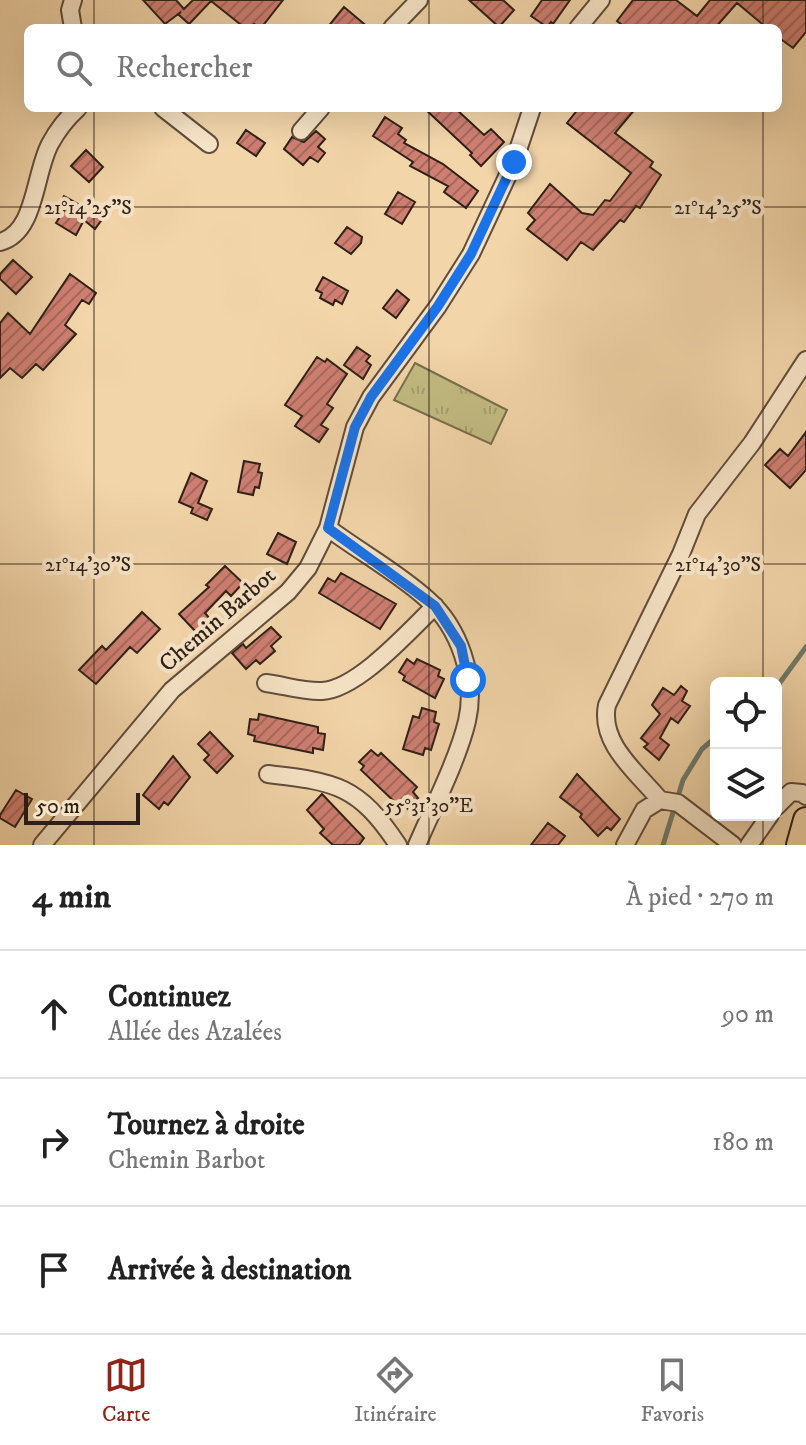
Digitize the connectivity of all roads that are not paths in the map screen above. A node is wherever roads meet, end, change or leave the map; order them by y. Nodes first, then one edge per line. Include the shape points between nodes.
1 (73, 0) edge
2 (419, 0) edge
3 (601, 0) edge
4 (72, 24) edge
5 (396, 24) edge
6 (581, 24) edge
7 (75, 112) edge
8 (168, 112) edge
9 (318, 112) edge
10 (531, 112) edge
11 (301, 131) dead end
12 (209, 144) dead end
13 (0, 242) edge
14 (806, 360) edge
15 (328, 528) junction
16 (435, 606) junction
17 (266, 683) dead end
18 (268, 774) dead end
19 (806, 796) edge
20 (660, 800) junction
21 (782, 801) edge
22 (806, 820) edge
23 (766, 821) edge
24 (42, 845) edge
25 (398, 845) edge
26 (417, 845) edge
27 (625, 845) edge
28 (733, 845) edge
29 (749, 845) edge
30 (799, 845) edge

1 - 4 street
2 - 5 street
3 - 6 street
7 - 13 street via 50,144 26,221
8 - 12 street
9 - 11 street
10 - 15 street, Chemin Barbot via 514,162 471,254 355,427
14 - 20 street via 697,514 607,705 610,740
15 - 16 street
15 - 24 street, Chemin Barbot via 308,568 288,592 172,690
16 - 17 street via 350,680 323,691
16 - 26 street via 461,646 468,719
18 - 25 street via 318,780 350,792
19 - 21 street via 791,792
20 - 27 street via 644,810
20 - 28 street via 678,803
22 - 30 main road
23 - 29 street

